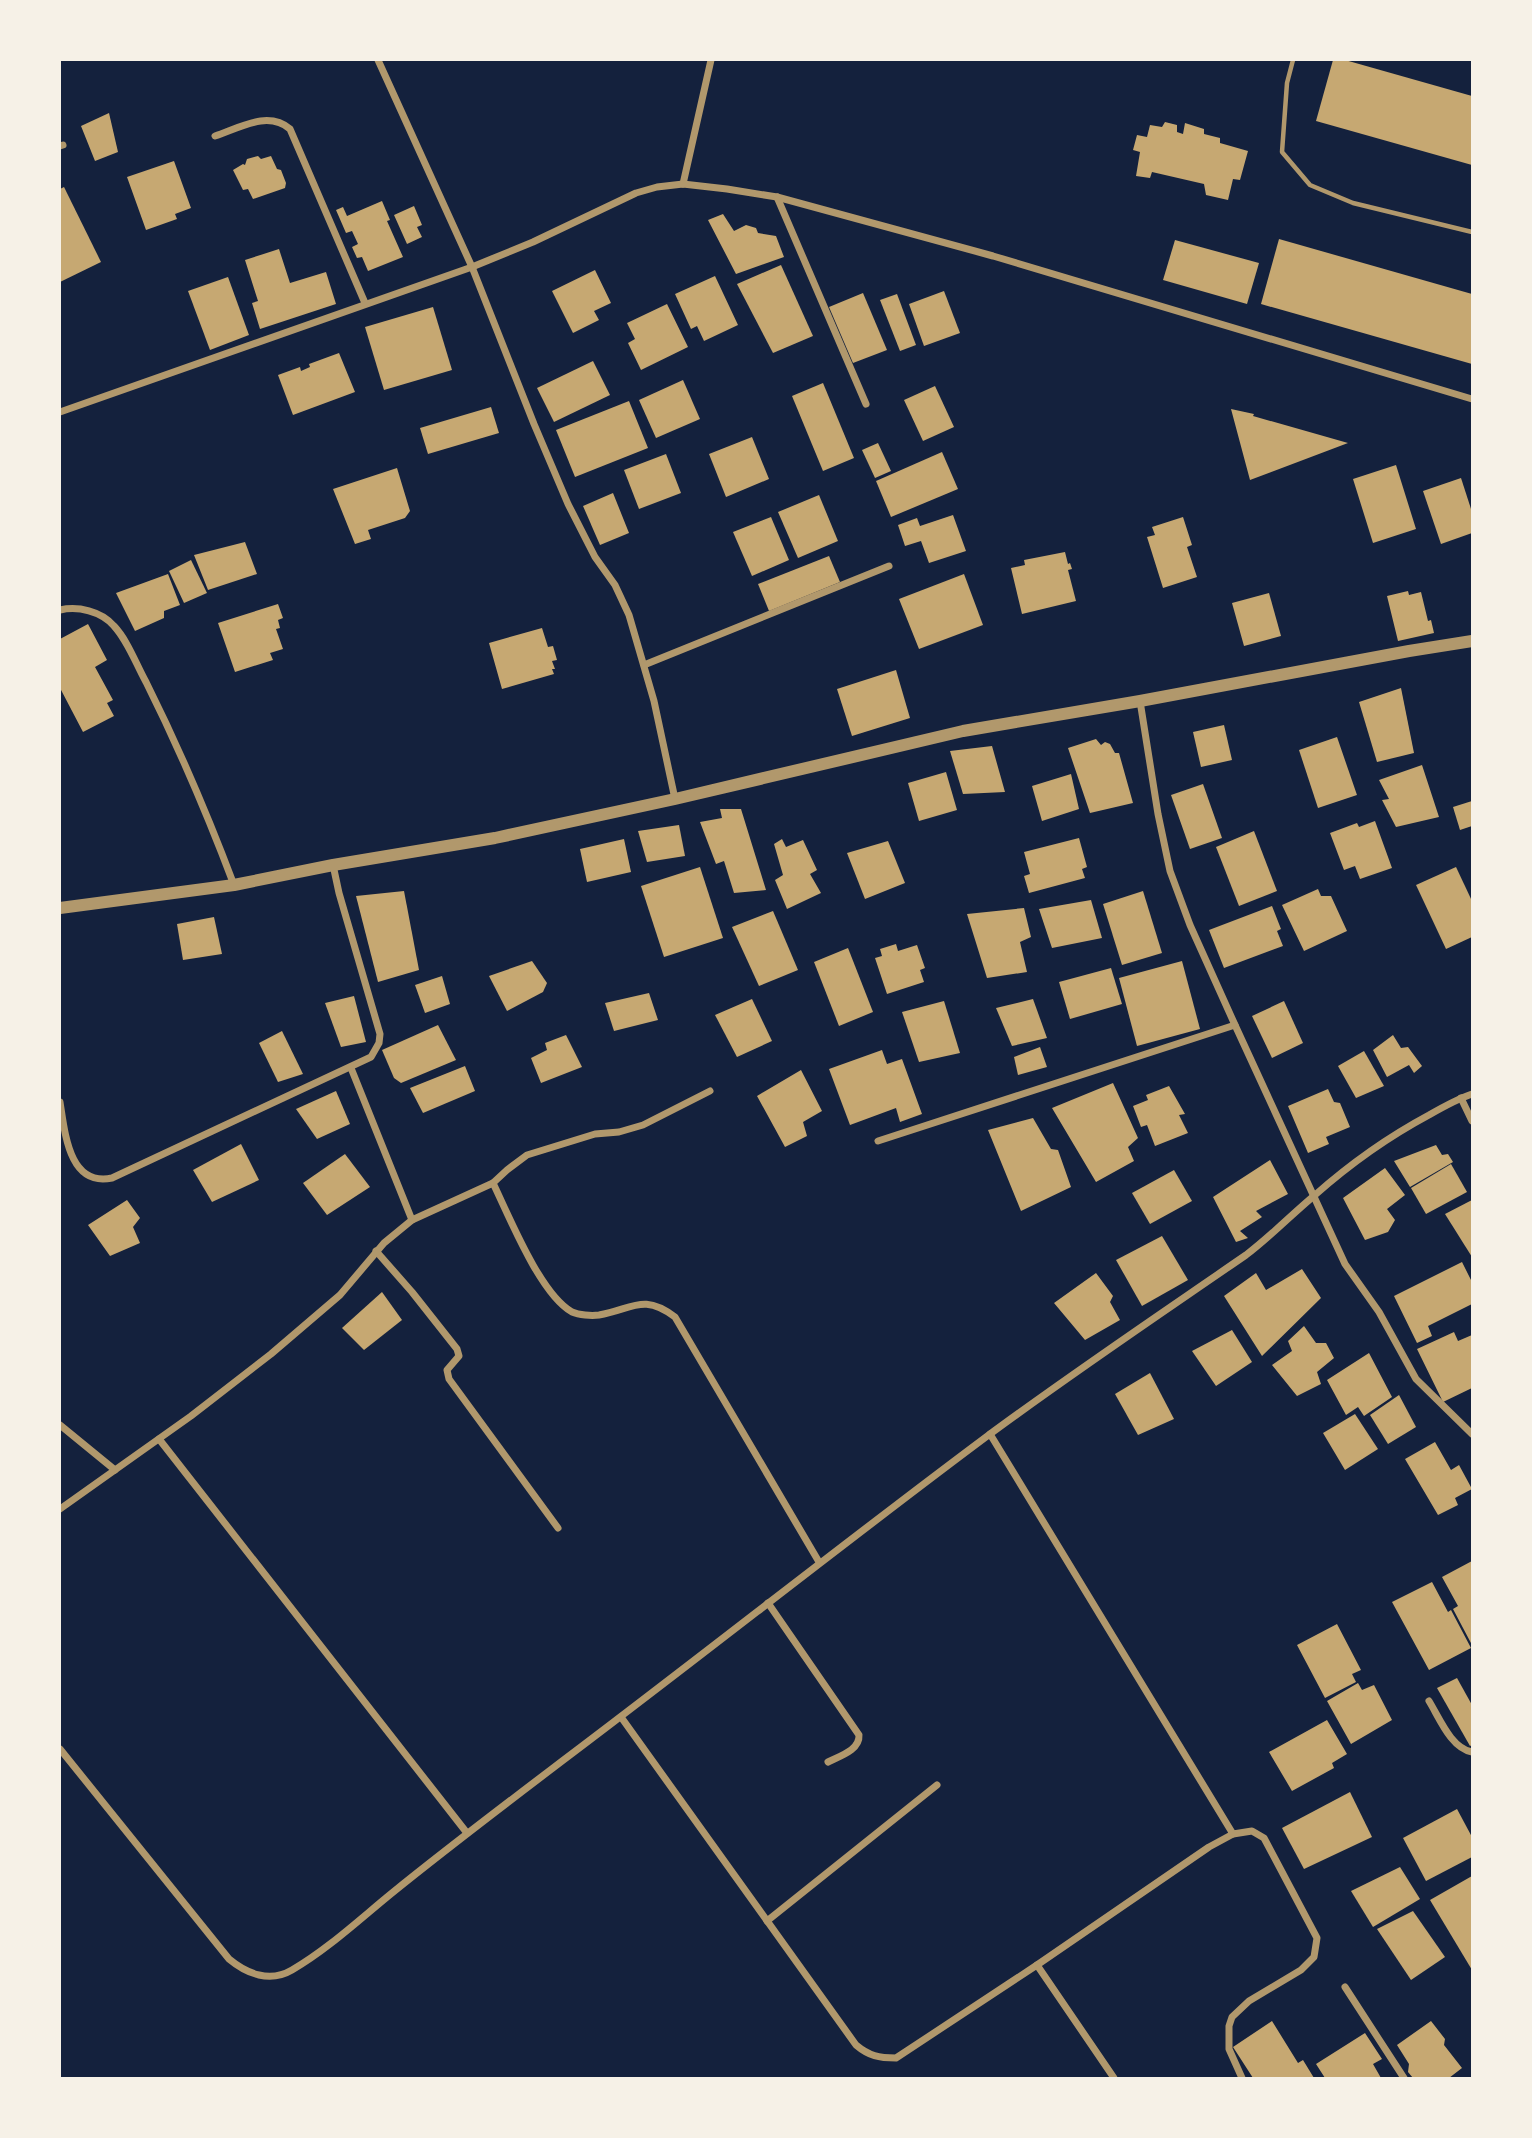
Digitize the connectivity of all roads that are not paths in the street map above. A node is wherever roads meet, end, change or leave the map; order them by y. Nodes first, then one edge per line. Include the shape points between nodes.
1 (378, 60) edge
2 (711, 60) edge
3 (1293, 60) edge
4 (215, 136) dead end
5 (683, 184) junction
6 (777, 197) junction
7 (1472, 232) edge
8 (472, 267) junction
9 (365, 303) junction
10 (1472, 399) edge
11 (866, 404) dead end
12 (60, 412) edge
13 (889, 566) dead end
14 (60, 610) edge
15 (1472, 641) edge
16 (644, 665) junction
17 (1140, 701) junction
18 (675, 799) junction
19 (333, 865) junction
20 (234, 885) junction
21 (60, 908) edge
22 (1235, 1025) junction
23 (351, 1068) junction
24 (710, 1091) dead end
25 (1472, 1094) edge
26 (1461, 1098) junction
27 (60, 1102) edge
28 (1472, 1121) edge
29 (878, 1141) dead end
30 (493, 1183) junction
31 (1314, 1195) junction
32 (412, 1220) junction
33 (376, 1251) junction
34 (60, 1425) edge
35 (990, 1434) junction
36 (1472, 1434) edge
37 (159, 1439) junction
38 (115, 1470) junction
39 (60, 1509) edge
40 (558, 1528) dead end
41 (819, 1562) junction
42 (768, 1602) junction
43 (1430, 1701) dead end
44 (621, 1717) junction
45 (60, 1748) edge
46 (1472, 1752) edge
47 (828, 1762) dead end
48 (937, 1785) dead end
49 (467, 1833) junction
50 (1233, 1834) junction
51 (767, 1921) junction
52 (1037, 1965) junction
53 (1345, 1987) dead end
54 (1114, 2078) edge
55 (1242, 2078) edge
56 (1404, 2078) edge

1 - 8 street
2 - 5 street
3 - 7 lane via 1282,152 1310,185 1353,203
4 - 9 street via 263,119 290,129
5 - 6 street
5 - 8 street via 636,193
6 - 10 street via 993,256
6 - 11 street
8 - 9 street
8 - 16 street via 568,504 629,615
9 - 12 street
13 - 16 street
14 - 20 street via 85,610 104,617 124,640 210,822
15 - 17 street
16 - 18 street
17 - 18 street via 963,731
17 - 22 street via 1170,871
18 - 19 street via 495,838
19 - 20 street
19 - 23 street via 380,1034 371,1057
20 - 21 street
22 - 29 street
22 - 31 street
23 - 27 street via 102,1181 75,1165
23 - 32 street
24 - 30 street via 643,1125 527,1155
25 - 26 street
26 - 28 street
26 - 31 street via 1389,1138
30 - 32 street
30 - 41 street via 538,1273 572,1312 597,1315 650,1304 676,1317
31 - 35 street via 1246,1255
31 - 36 street via 1345,1264 1379,1312 1416,1379
32 - 33 street
33 - 37 street via 340,1295 306,1325
33 - 40 street via 457,1349 459,1356 447,1370 449,1379
34 - 38 street
35 - 41 street
35 - 50 street
37 - 38 street
37 - 49 street
38 - 39 street
41 - 42 street
42 - 44 street
42 - 47 street via 859,1735 857,1746
43 - 46 street via 1455,1742
44 - 49 street
44 - 51 street
45 - 49 street via 209,1936 241,1970 255,1975 289,1972
48 - 51 street
50 - 52 street
50 - 55 street via 1252,1831 1264,1838 1317,1938 1314,1957 1301,1970 1249,2001 1232,2017 1229,2049
51 - 52 street via 856,2045 880,2058 896,2057
52 - 54 street
53 - 56 street

